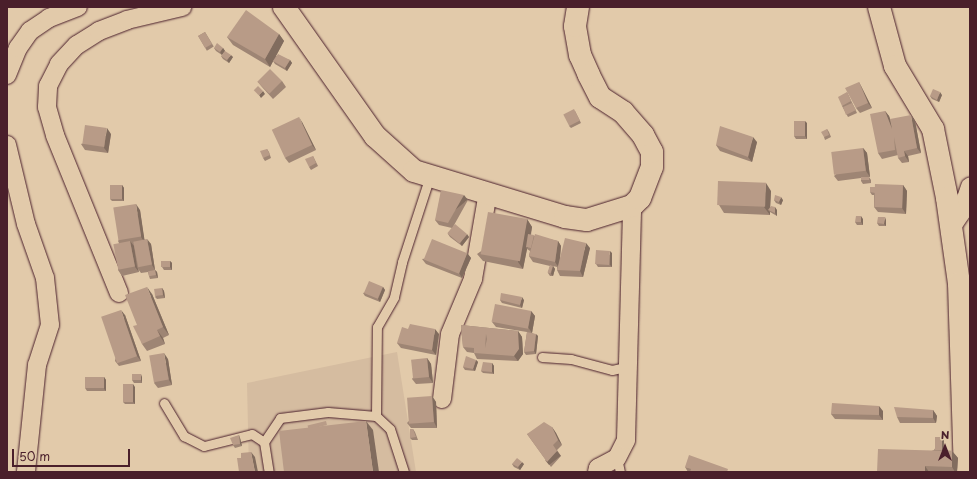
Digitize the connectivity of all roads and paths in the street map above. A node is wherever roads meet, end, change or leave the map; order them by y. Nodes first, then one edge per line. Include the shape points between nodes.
1 (78, 7) edge
2 (182, 7) edge
3 (578, 7) edge
4 (879, 7) edge
5 (281, 9) edge
6 (7, 75) edge
7 (7, 145) edge
8 (429, 179) junction
9 (970, 187) edge
10 (488, 192) junction
11 (632, 206) junction
12 (951, 228) junction
13 (119, 293) dead end
14 (542, 357) dead end
15 (625, 367) junction
16 (442, 399) dead end
17 (164, 402) dead end
18 (376, 416) junction
19 (264, 442) junction
20 (618, 465) edge
21 (26, 472) edge
22 (269, 472) edge
23 (404, 472) edge
24 (598, 472) edge
25 (966, 472) edge

1 - 6 street via 49,18 30,31 18,48
2 - 13 street via 127,20 99,31 68,54 48,86 47,107 56,135
3 - 11 street via 575,26 580,55 596,90 600,97 623,112 652,152 652,167 640,198
4 - 12 street via 895,66 933,129
5 - 8 street via 375,136 392,155
7 - 21 street via 26,224 45,278 50,325 37,365
8 - 10 street
8 - 18 lane via 402,262 394,297 377,327
9 - 12 street via 961,213
10 - 11 street via 565,217 587,220
10 - 16 street via 473,279 450,334
11 - 15 street
12 - 25 street via 959,283
14 - 15 lane via 570,359 612,370
15 - 20 street via 626,440
17 - 19 lane via 184,436 204,446 252,434
18 - 19 lane via 328,412 280,418
18 - 23 lane via 390,429
19 - 22 lane
20 - 24 street via 598,468

